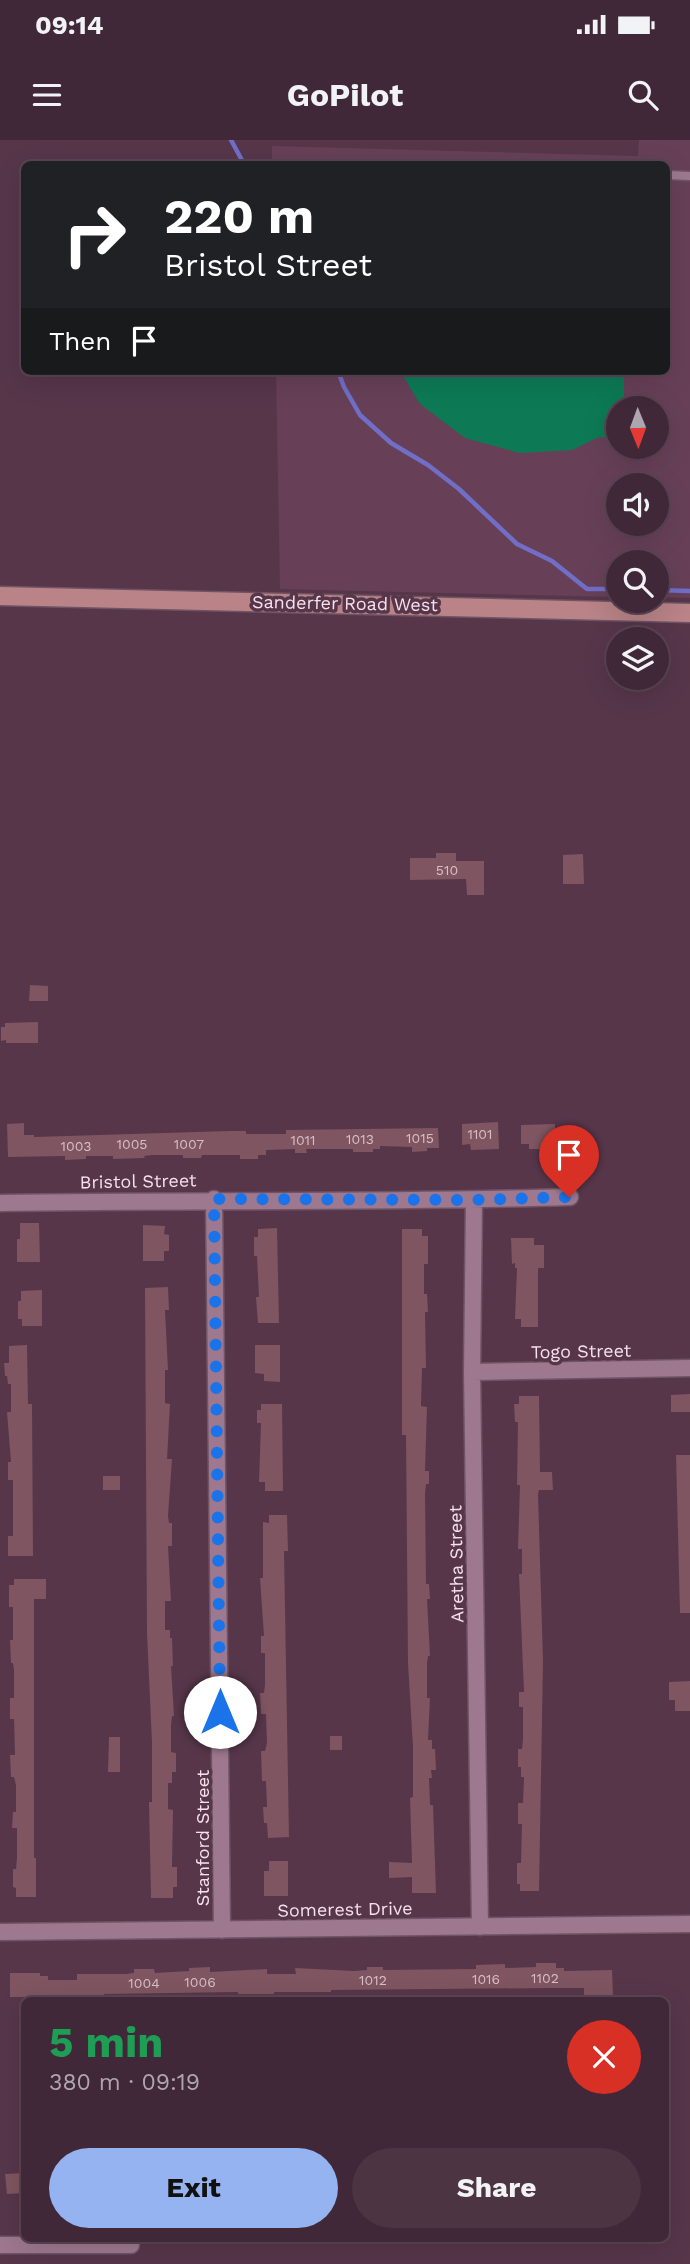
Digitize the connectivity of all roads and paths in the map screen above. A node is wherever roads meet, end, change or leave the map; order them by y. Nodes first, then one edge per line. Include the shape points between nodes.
1 (670, 175) edge
2 (690, 176) edge
3 (0, 596) edge
4 (690, 613) edge
5 (569, 1197) dead end
6 (214, 1199) junction
7 (474, 1200) junction
8 (0, 1203) edge
9 (690, 1368) edge
10 (472, 1372) junction
11 (690, 1924) edge
12 (480, 1927) junction
13 (222, 1930) junction
14 (0, 1932) edge
15 (0, 2245) edge
16 (131, 2245) dead end

1 - 2 lane
3 - 4 street, Sanderfer Road West
5 - 7 street, Bristol Street
6 - 7 street, Bristol Street
6 - 8 street, Bristol Street
6 - 13 street, Stanford Street
7 - 10 street, Aretha Street
9 - 10 street, Togo Street
10 - 12 street, Aretha Street
11 - 12 street, Somerest Drive
12 - 13 street, Somerest Drive
13 - 14 street, Somerest Drive
15 - 16 street

